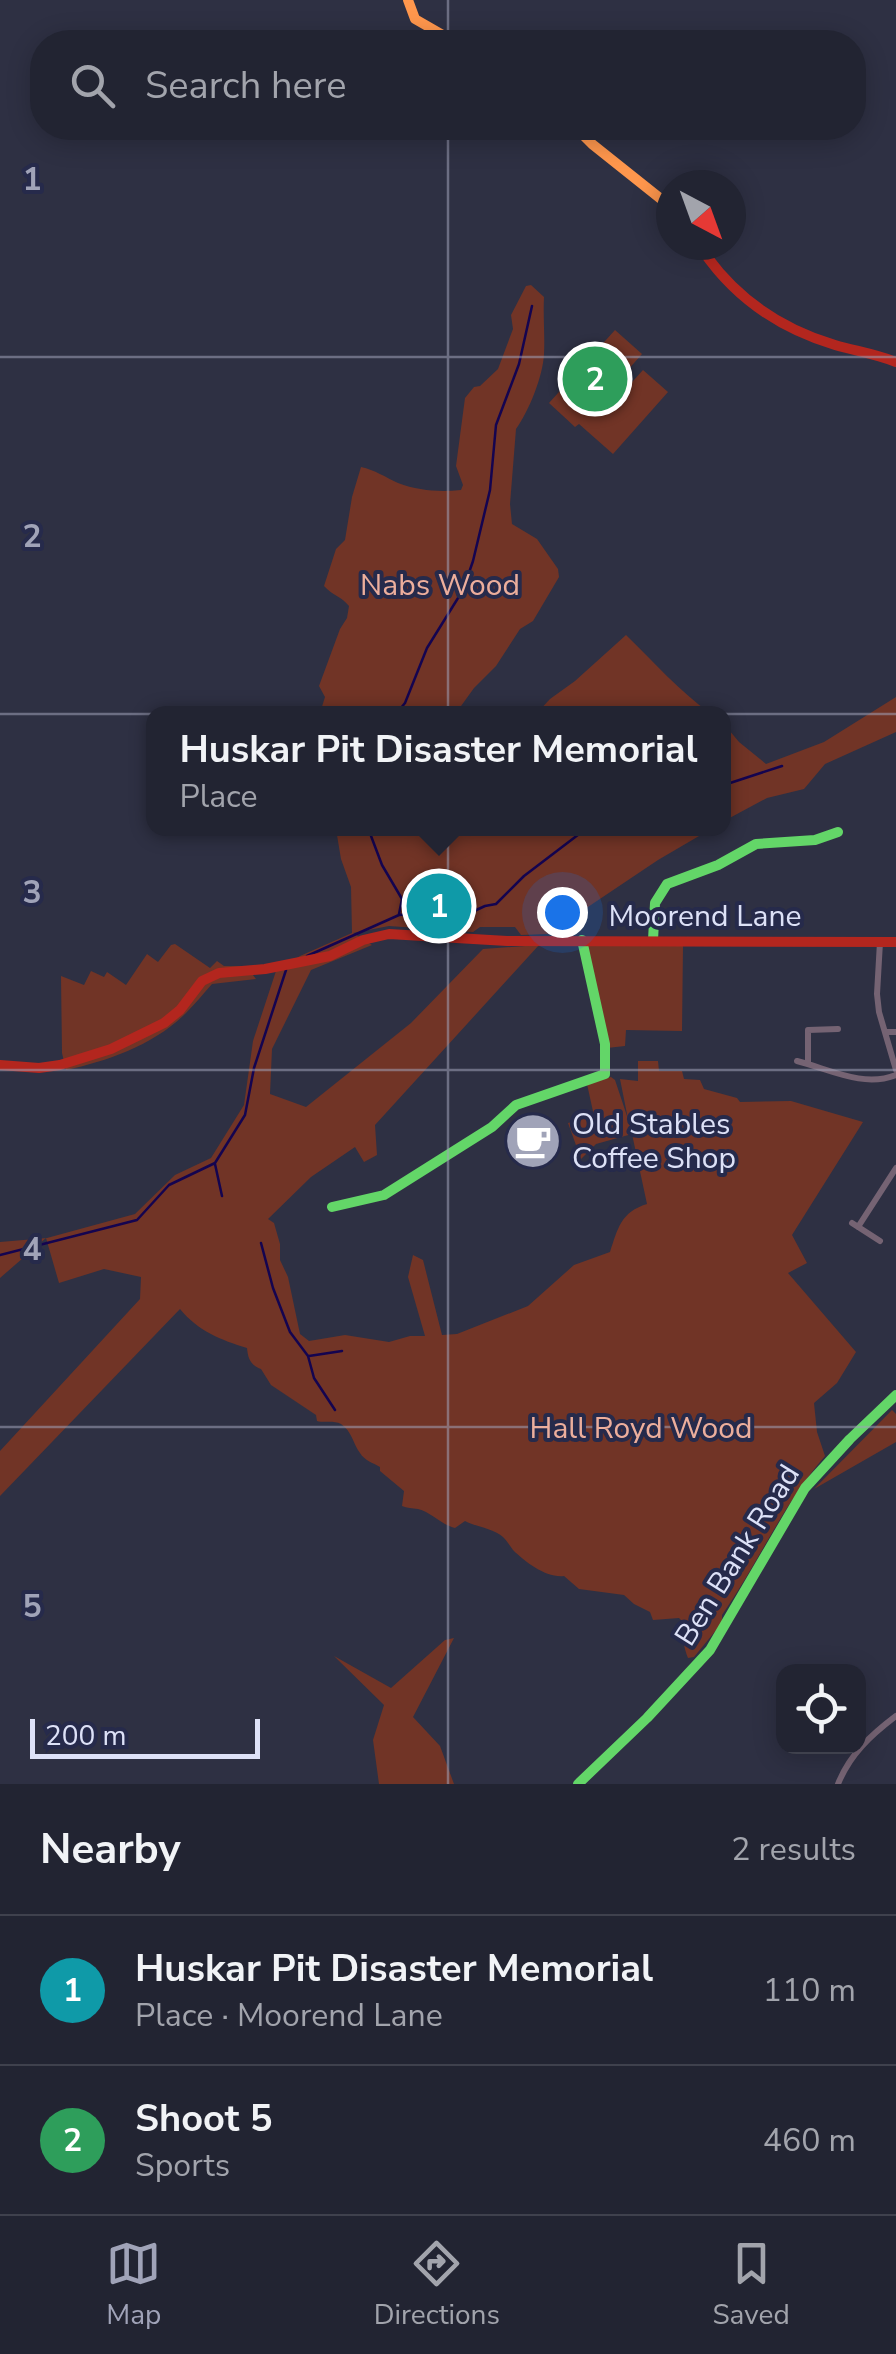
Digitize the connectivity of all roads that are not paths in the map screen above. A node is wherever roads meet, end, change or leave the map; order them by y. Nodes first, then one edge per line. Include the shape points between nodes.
1 (397, 0) edge
2 (407, 0) edge
3 (434, 30) edge
4 (587, 140) edge
5 (656, 195) edge
6 (708, 260) edge
7 (896, 362) edge
8 (838, 832) dead end
9 (582, 940) junction
10 (654, 940) junction
11 (880, 942) junction
12 (896, 942) edge
13 (838, 1029) dead end
14 (886, 1032) junction
15 (896, 1032) edge
16 (797, 1061) dead end
17 (0, 1064) edge
18 (808, 1064) junction
19 (896, 1073) edge
20 (896, 1168) edge
21 (332, 1207) dead end
22 (877, 1236) dead end
23 (896, 1395) edge
24 (896, 1716) edge
25 (578, 1784) edge
26 (838, 1784) edge

1 - 2 street
2 - 3 street via 415,19
4 - 5 street
6 - 7 street via 737,294 788,327
8 - 10 street via 756,844 667,884 655,903
9 - 10 street, Moorend Lane
9 - 17 street, Moorend Lane via 389,934 330,956 219,973 202,981 164,1023 111,1048 60,1065
9 - 21 street via 606,1074 516,1105 384,1195
10 - 11 street, Moorend Lane
11 - 12 street, Moorend Lane
11 - 14 street via 877,994
13 - 18 street via 808,1030
14 - 15 street
14 - 19 street
16 - 18 street
18 - 19 street via 864,1080
20 - 22 street via 855,1225
23 - 25 street, Ben Bank Road via 805,1488 710,1650
24 - 26 street via 862,1745

